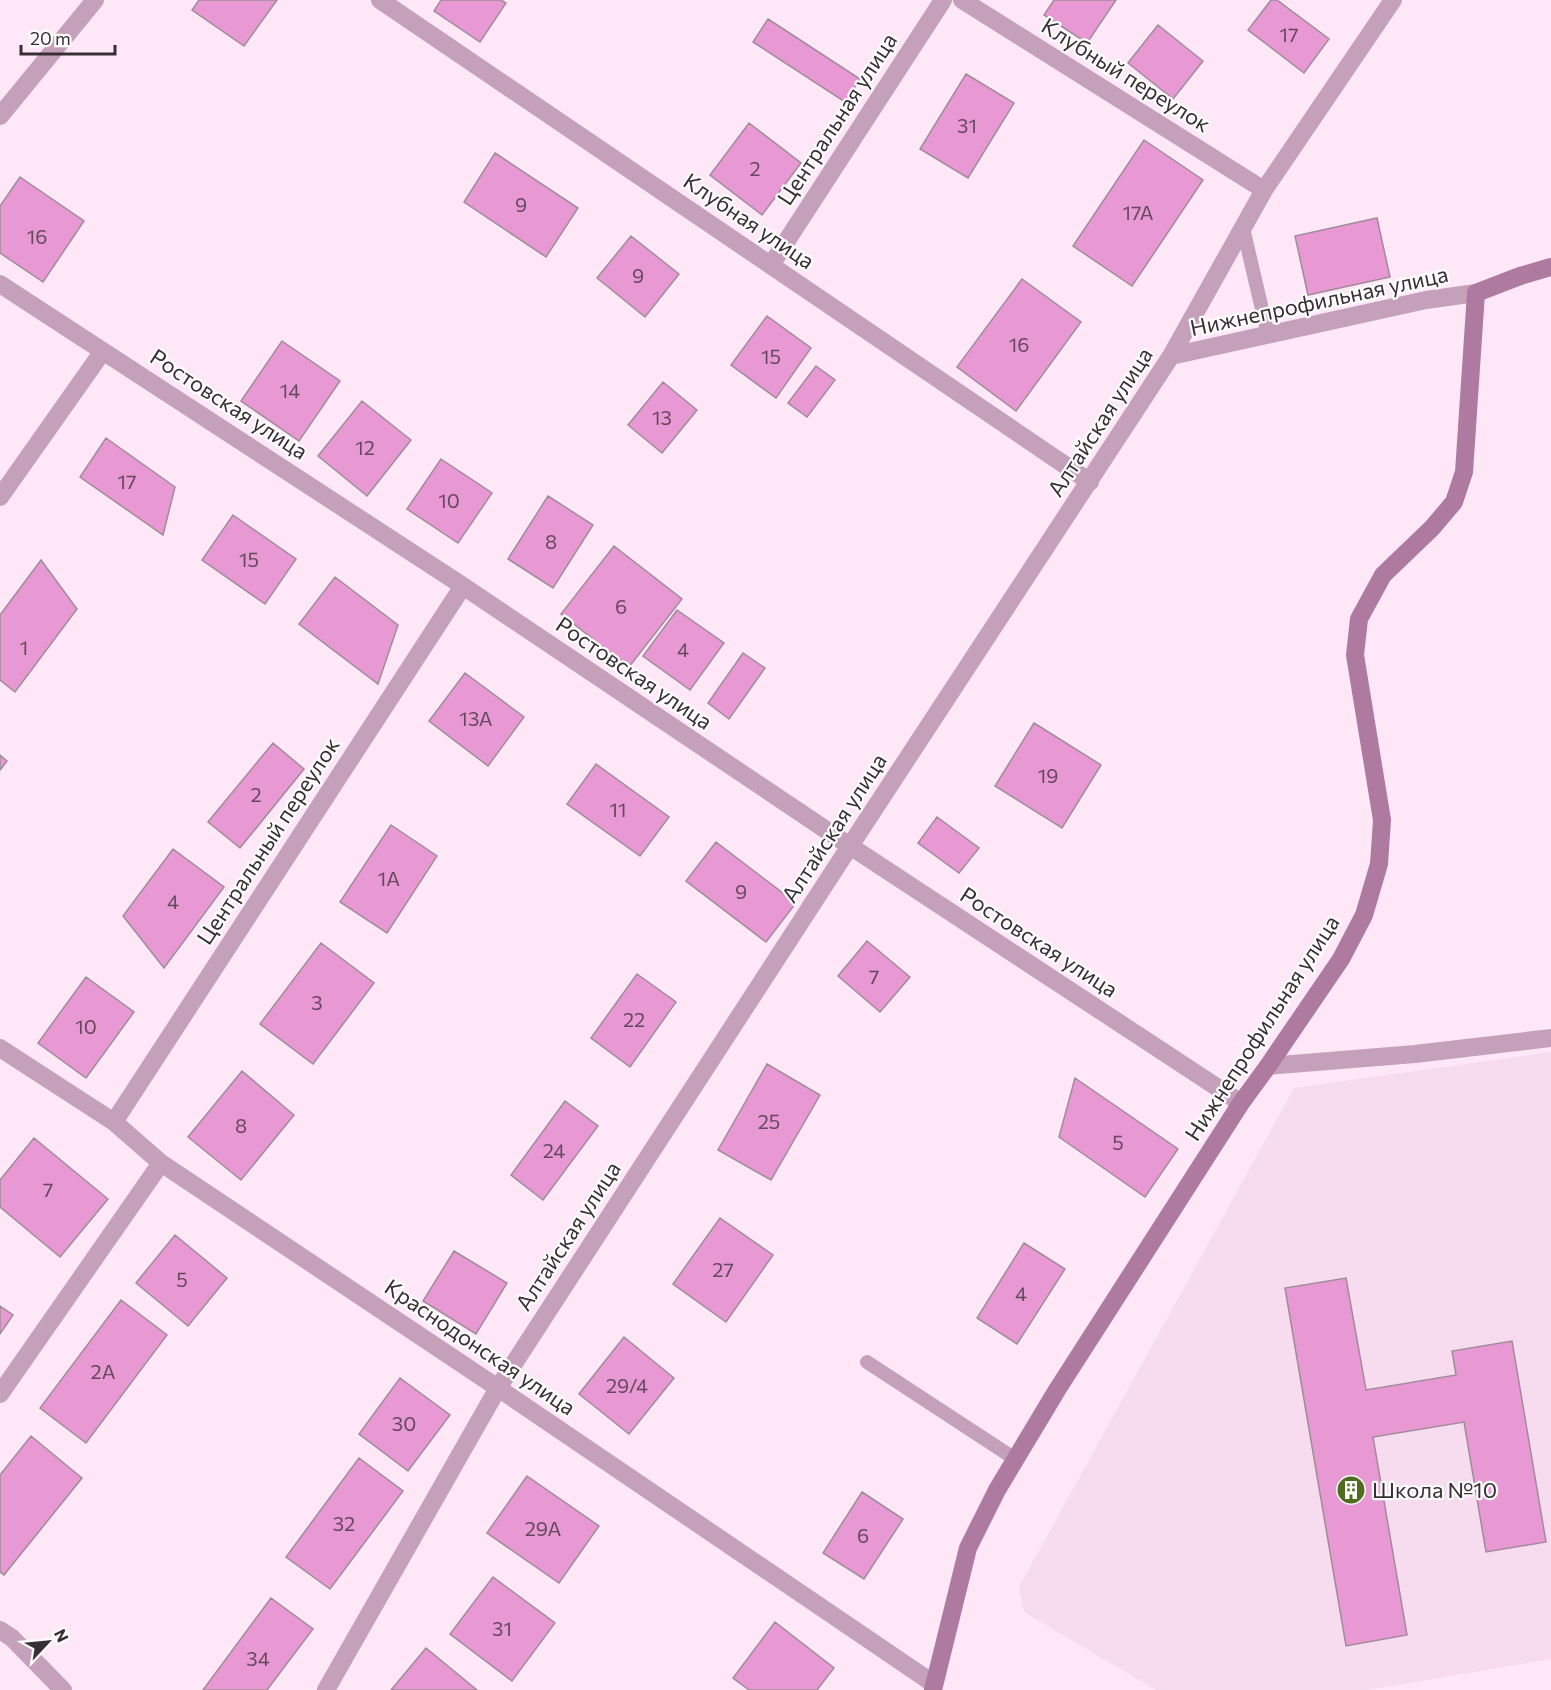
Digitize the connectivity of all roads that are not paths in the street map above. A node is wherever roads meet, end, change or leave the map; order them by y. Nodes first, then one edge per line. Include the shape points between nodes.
1 (95, 0) edge
2 (381, 0) edge
3 (943, 0) edge
4 (962, 0) edge
5 (1393, 0) edge
6 (0, 116) edge
7 (1264, 190) junction
8 (1243, 228) junction
9 (771, 265) junction
10 (1551, 267) edge
11 (0, 284) edge
12 (1476, 293) junction
13 (1268, 335) junction
14 (103, 351) junction
15 (1172, 356) junction
16 (1090, 482) junction
17 (0, 497) edge
18 (463, 586) junction
19 (850, 846) junction
20 (1551, 1038) edge
21 (0, 1048) edge
22 (1268, 1066) junction
23 (1241, 1103) junction
24 (114, 1122) junction
25 (161, 1162) junction
26 (867, 1362) dead end
27 (498, 1388) junction
28 (0, 1394) edge
29 (1016, 1459) junction
30 (0, 1630) edge
31 (934, 1687) edge
32 (63, 1690) edge
33 (326, 1690) edge

1 - 6 street
2 - 9 street, Клубная улица
3 - 9 street, Центральная улица
4 - 7 street, Клубный переулок
5 - 7 street, Алтайская улица
7 - 8 street, Алтайская улица
8 - 13 lane
8 - 15 street, Алтайская улица
9 - 16 street, Клубная улица
10 - 12 street, Нижнепрофильная улица
11 - 14 street, Ростовская улица
12 - 13 street, Нижнепрофильная улица via 1426,300
12 - 22 street, Нижнепрофильная улица via 1464,472 1454,502 1383,575 1359,619 1355,655 1382,820 1379,864 1364,915 1341,959
13 - 15 street, Нижнепрофильная улица
14 - 17 street
14 - 18 street, Ростовская улица
15 - 16 street, Алтайская улица
16 - 19 street, Алтайская улица
18 - 19 street, Ростовская улица
18 - 24 street, Центральный переулок
19 - 23 street, Ростовская улица
19 - 27 street, Алтайская улица
20 - 22 street
21 - 24 street, Краснодонская улица
22 - 23 street, Нижнепрофильная улица
23 - 29 street, Нижнепрофильная улица
24 - 25 street, Краснодонская улица
25 - 27 street, Краснодонская улица
25 - 28 street
26 - 29 lane
27 - 31 street, Краснодонская улица
27 - 33 street, Алтайская улица
29 - 31 street, Нижнепрофильная улица via 968,1548
30 - 32 street

